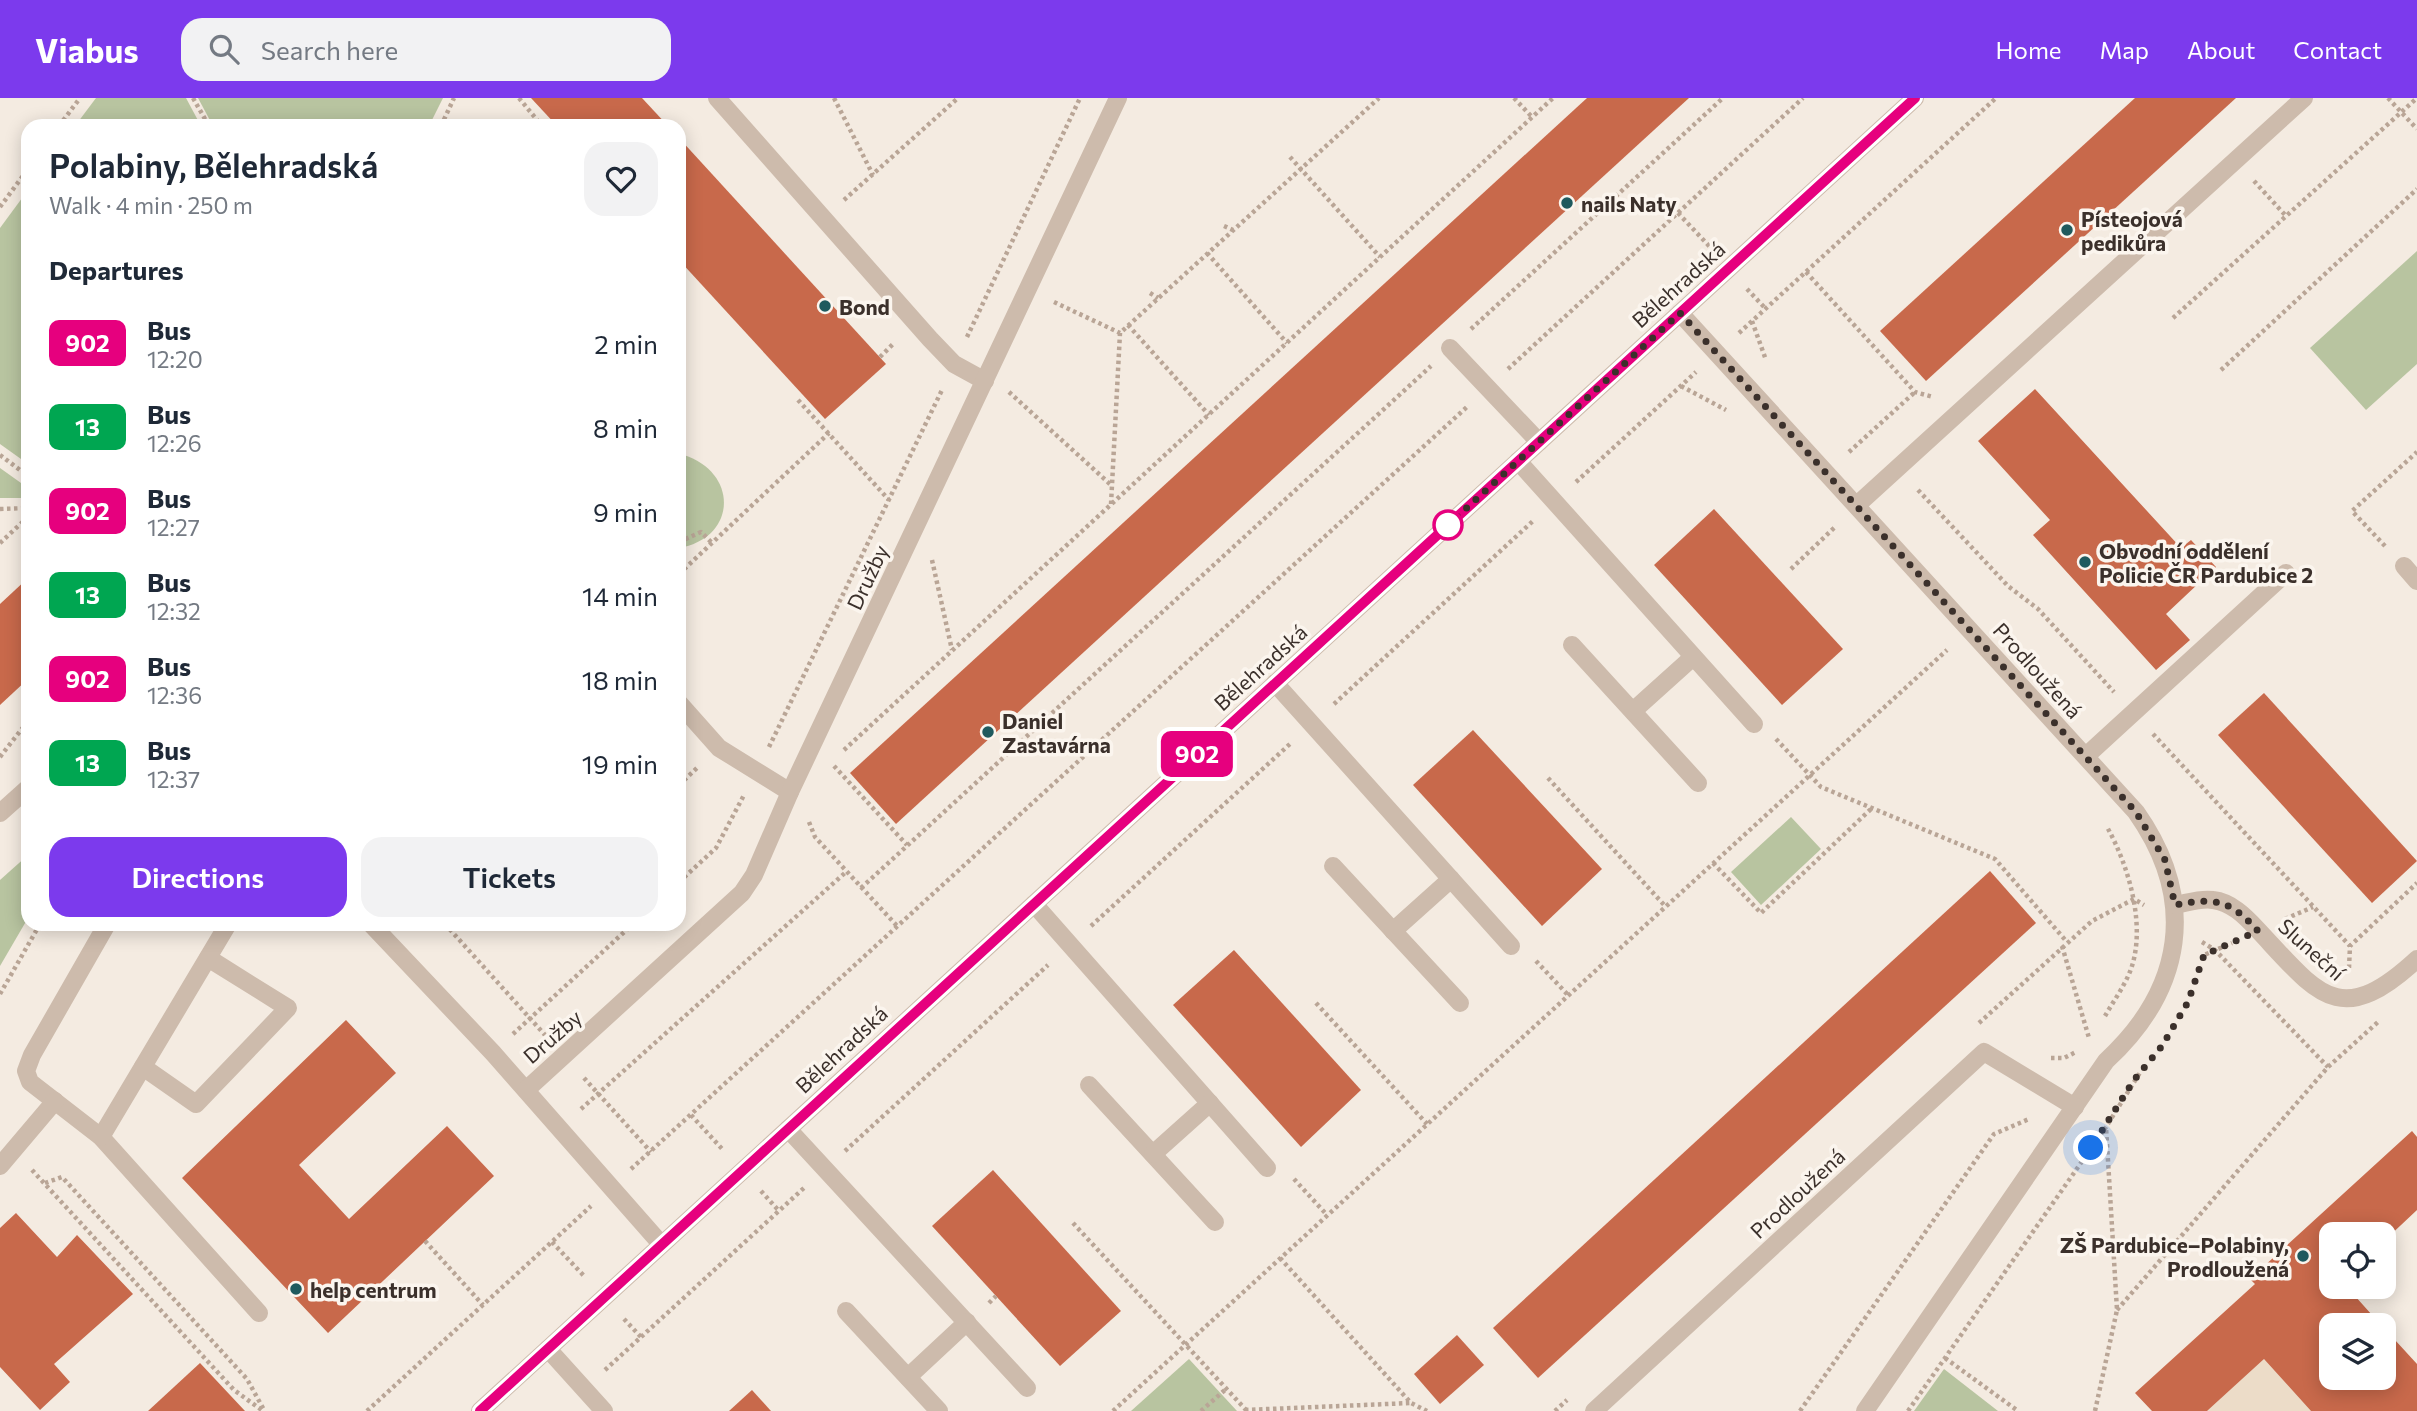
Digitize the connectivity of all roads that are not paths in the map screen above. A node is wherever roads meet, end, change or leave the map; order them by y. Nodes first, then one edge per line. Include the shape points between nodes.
1 (717, 98) edge
2 (1118, 98) edge
3 (1915, 98) edge
4 (2304, 98) edge
5 (1680, 313) junction
6 (1450, 348) road end
7 (985, 381) junction
8 (1539, 442) junction
9 (1518, 461) junction
10 (1857, 505) junction
11 (2403, 566) road end
12 (2286, 572) dead end
13 (2417, 581) edge
14 (1572, 645) dead end
15 (1693, 657) junction
16 (1275, 683) junction
17 (686, 711) edge
18 (1633, 711) junction
19 (1754, 724) road end
20 (2086, 756) junction
21 (1698, 783) dead end
22 (790, 792) junction
23 (21, 794) edge
24 (0, 814) edge
25 (1333, 866) dead end
26 (1451, 879) junction
27 (1034, 904) junction
28 (2175, 905) junction
29 (103, 931) edge
30 (224, 931) edge
31 (378, 931) edge
32 (1394, 931) junction
33 (1511, 946) road end
34 (208, 958) junction
35 (2417, 959) edge
36 (1460, 1003) dead end
37 (142, 1067) junction
38 (1089, 1085) dead end
39 (526, 1090) junction
40 (55, 1101) junction
41 (1210, 1103) junction
42 (2075, 1107) junction
43 (788, 1129) junction
44 (101, 1137) junction
45 (1153, 1154) junction
46 (0, 1166) edge
47 (1267, 1168) road end
48 (1215, 1222) dead end
49 (662, 1244) junction
50 (846, 1311) dead end
51 (259, 1313) dead end
52 (967, 1322) junction
53 (548, 1349) junction
54 (908, 1377) junction
55 (1027, 1388) dead end
56 (480, 1411) edge
57 (604, 1411) edge
58 (939, 1411) edge
59 (1594, 1411) edge
60 (1865, 1411) edge

1 - 7 street via 954,364
2 - 7 street, Družby
3 - 5 street, Bělehradská
4 - 10 street
5 - 8 street, Bělehradská
5 - 10 street, Prodloužená
6 - 8 street
7 - 22 street, Družby
8 - 9 street, Bělehradská
9 - 15 street
9 - 16 street, Bělehradská
10 - 20 street, Prodloužená
11 - 13 street
12 - 20 street
14 - 18 street
15 - 18 street
15 - 19 street
16 - 26 street
16 - 27 street, Bělehradská
17 - 22 street via 719,748
18 - 21 street
20 - 28 street, Prodloužená via 2153,836 2169,872
22 - 39 street, Družby via 742,893
23 - 24 street
25 - 32 street
26 - 32 street
26 - 33 street
27 - 41 street
27 - 43 street, Bělehradská
28 - 35 street, Sluneční via 2215,900 2243,914 2314,987 2335,999 2370,995
28 - 42 street, Prodloužená via 2169,965 2158,992 2137,1029 2106,1061
29 - 40 street via 27,1064 30,1082
30 - 34 street
31 - 39 street, Družby
32 - 36 street
34 - 37 street
34 - 37 street via 288,1008 197,1104
37 - 44 street
38 - 45 street
39 - 49 street, Družby
40 - 44 street
40 - 46 street
41 - 45 street
41 - 47 street
42 - 59 street, Prodloužená via 1984,1052
42 - 60 street, Prodloužená
43 - 49 street, Bělehradská
43 - 52 street
44 - 51 street
45 - 48 street
49 - 53 street, Bělehradská
50 - 54 street
52 - 54 street
52 - 55 street
53 - 56 street, Bělehradská
53 - 57 street
54 - 58 street

